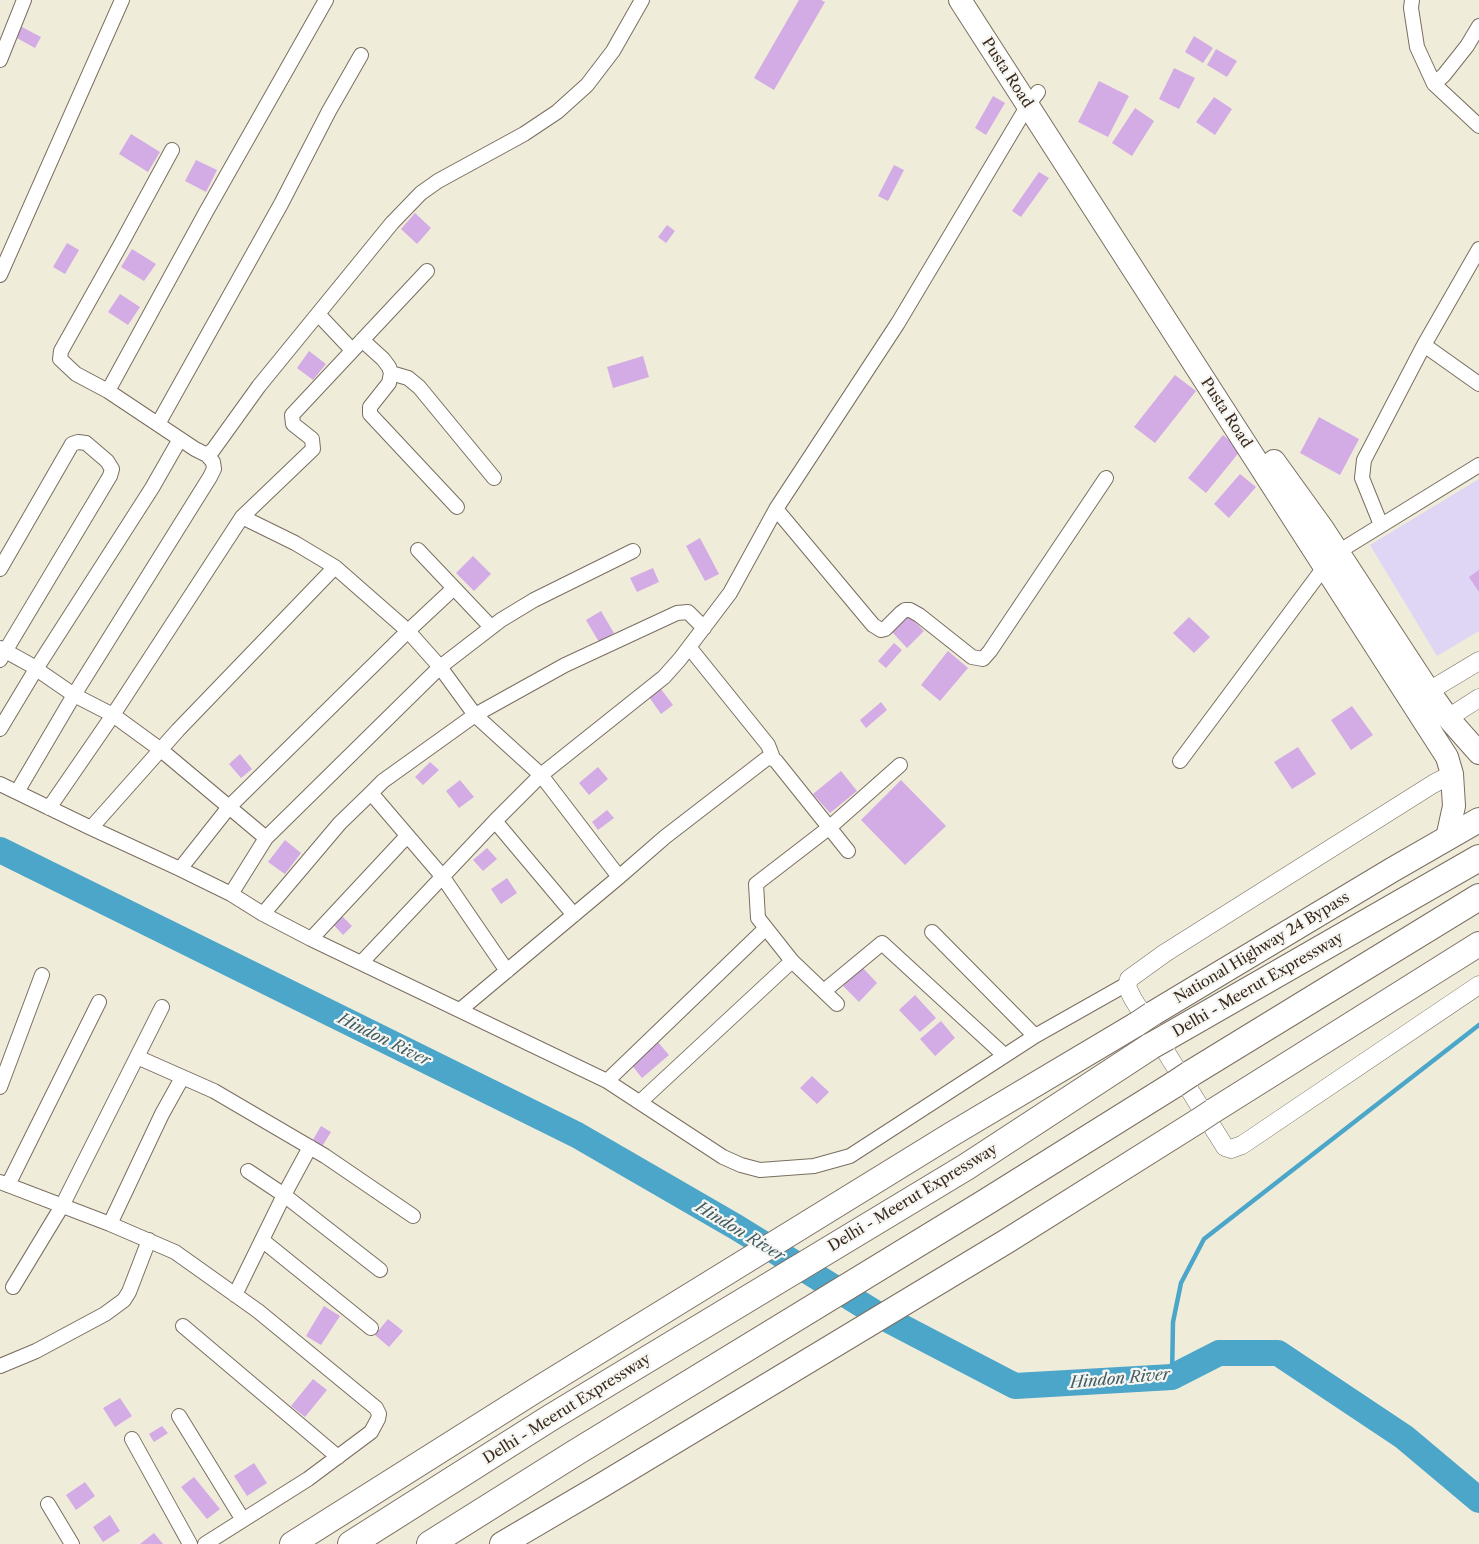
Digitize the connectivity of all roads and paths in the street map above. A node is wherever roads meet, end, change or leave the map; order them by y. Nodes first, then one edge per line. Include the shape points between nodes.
1 (24, 0) edge
2 (122, 0) edge
3 (326, 0) edge
4 (642, 0) edge
5 (960, 0) edge
6 (977, 0) edge
7 (1412, 0) edge
8 (1479, 26) edge
9 (361, 55) dead end
10 (0, 60) edge
11 (1434, 84) junction
12 (1033, 99) junction
13 (1479, 126) edge
14 (172, 150) dead end
15 (1479, 249) edge
16 (427, 270) dead end
17 (0, 276) edge
18 (318, 314) junction
19 (362, 340) junction
20 (1424, 345) junction
21 (352, 350) junction
22 (391, 373) junction
23 (1479, 384) edge
24 (108, 391) junction
25 (158, 424) junction
26 (180, 439) junction
27 (208, 455) junction
28 (1479, 465) edge
29 (494, 478) dead end
30 (1106, 478) dead end
31 (457, 507) dead end
32 (776, 509) junction
33 (242, 517) junction
34 (1381, 525) junction
35 (418, 550) dead end
36 (633, 551) dead end
37 (1331, 559) junction
38 (335, 567) junction
39 (0, 569) edge
40 (454, 588) junction
41 (491, 627) junction
42 (704, 628) junction
43 (408, 631) junction
44 (689, 647) junction
45 (2, 653) edge
46 (1479, 661) edge
47 (440, 667) junction
48 (36, 669) junction
49 (1429, 692) junction
50 (74, 695) junction
51 (1479, 698) edge
52 (113, 715) junction
53 (475, 715) junction
54 (1448, 718) junction
55 (0, 728) edge
56 (161, 750) junction
57 (1479, 754) edge
58 (773, 758) junction
59 (1180, 761) dead end
60 (900, 765) dead end
61 (1452, 774) junction
62 (541, 775) junction
63 (0, 784) edge
64 (18, 792) junction
65 (371, 793) junction
66 (229, 807) junction
67 (49, 808) junction
68 (1479, 820) edge
69 (495, 821) junction
70 (830, 827) junction
71 (91, 828) junction
72 (407, 836) junction
73 (266, 838) junction
74 (1447, 838) junction
75 (848, 851) dead end
76 (1479, 858) edge
77 (180, 869) junction
78 (442, 876) junction
79 (619, 877) junction
80 (231, 894) junction
81 (1479, 896) edge
82 (263, 914) junction
83 (574, 915) junction
84 (766, 928) junction
85 (932, 932) dead end
86 (311, 939) junction
87 (1479, 944) edge
88 (792, 961) junction
89 (361, 963) junction
90 (507, 971) junction
91 (42, 976) dead end
92 (1127, 984) junction
93 (1479, 985) edge
94 (824, 991) junction
95 (99, 1002) dead end
96 (837, 1004) dead end
97 (162, 1007) dead end
98 (460, 1010) junction
99 (1035, 1036) junction
100 (1004, 1055) junction
101 (137, 1057) junction
102 (182, 1078) junction
103 (607, 1081) junction
104 (0, 1088) edge
105 (640, 1102) junction
106 (310, 1147) junction
107 (248, 1171) dead end
108 (4, 1184) edge
109 (284, 1194) junction
110 (62, 1206) junction
111 (413, 1216) dead end
112 (110, 1224) junction
113 (149, 1240) junction
114 (262, 1240) junction
115 (380, 1270) dead end
116 (13, 1287) dead end
117 (235, 1295) junction
118 (183, 1326) dead end
119 (371, 1328) dead end
120 (0, 1366) edge
121 (179, 1416) dead end
122 (132, 1439) dead end
123 (338, 1456) junction
124 (48, 1504) dead end
125 (243, 1520) junction
126 (296, 1541) edge
127 (72, 1544) edge
128 (190, 1544) edge
129 (205, 1544) edge
130 (351, 1544) edge
131 (430, 1544) edge
132 (502, 1544) edge

1 - 10 street
2 - 17 street
3 - 24 street
4 - 18 street via 613,51 587,85 557,112 524,134 422,193 392,223
5 - 12 main road, Pusta Road
6 - 12 main road, Pusta Road
7 - 11 street via 1417,47
8 - 11 street via 1467,46
9 - 25 street
11 - 13 street
12 - 32 street via 898,323
12 - 37 main road, Pusta Road via 1268,452
14 - 24 street via 61,351 60,359 67,367
15 - 20 street
16 - 19 street
18 - 21 street
18 - 27 street
19 - 21 street
19 - 22 street via 383,359
20 - 23 street
20 - 34 street via 1364,460 1362,478
21 - 33 street via 292,415 293,424 312,439 313,449
22 - 29 street via 408,378 419,387
22 - 31 street via 389,383 370,407 370,414
24 - 25 street
25 - 26 street
26 - 27 street
26 - 48 street
27 - 50 street via 214,469 210,477
28 - 34 street
30 - 32 street via 982,659 972,657 910,610 901,613 884,629 873,625
32 - 42 street via 730,593
33 - 38 street
33 - 52 street
34 - 37 street
35 - 40 street
36 - 41 street via 534,600
37 - 49 main road, Pusta Road
37 - 59 street
37 - 61 main road, Pusta Road via 1447,757
38 - 43 street
38 - 56 street
39 - 45 street via 72,444 86,443 107,461 112,469 110,476
40 - 41 street
40 - 43 street
41 - 47 street
42 - 44 street
42 - 53 street via 688,612 677,612 566,665
43 - 47 street
43 - 66 street
44 - 58 street via 768,746
44 - 62 street via 664,677
45 - 48 street
46 - 49 street
47 - 53 street
47 - 73 street
48 - 50 street
48 - 55 street
49 - 54 main road, Pusta Road
50 - 52 street
50 - 64 street
51 - 54 street
52 - 56 street
52 - 67 street
53 - 62 street
53 - 65 street
54 - 57 main road, Pusta Road
56 - 66 street
56 - 71 street
58 - 70 street
58 - 79 street via 762,762 672,831
60 - 70 street
61 - 74 main road, Pusta Road via 1454,806
61 - 92 street via 1166,953 1132,976
62 - 69 street
62 - 79 street
63 - 64 street
64 - 67 street
65 - 72 street
65 - 82 street via 340,823
66 - 73 street
66 - 77 street
67 - 71 street
68 - 74 highway, National Highway 24 Bypass
69 - 78 street
69 - 83 street
70 - 75 street
70 - 84 street via 756,884 758,918
71 - 77 street
72 - 78 street
72 - 86 street
73 - 80 street
74 - 126 highway, National Highway 24 Bypass via 952,1134
76 - 130 highway, Delhi - Meerut Expressway via 1159,1042 966,1167 550,1418
77 - 80 street
78 - 89 street
78 - 90 street
79 - 83 street
80 - 82 street
81 - 131 highway
82 - 86 street
83 - 90 street
84 - 88 street
84 - 103 street
85 - 99 street
86 - 89 street
87 - 132 highway via 1007,1241
88 - 94 street
88 - 105 street
89 - 98 street
90 - 98 street
91 - 104 street
92 - 93 street via 1132,999 1226,1148 1231,1149 1242,1145
92 - 99 street
94 - 96 street
94 - 100 street via 882,943
95 - 108 street
97 - 101 street
98 - 103 street
99 - 100 street
100 - 105 street via 850,1156 814,1166 760,1170 741,1165 723,1157
101 - 102 street
101 - 110 street
102 - 106 street via 214,1091
102 - 112 street
103 - 105 street
106 - 109 street
106 - 111 street
107 - 109 street
108 - 110 street
109 - 114 street
109 - 115 street
110 - 112 street
110 - 116 street
112 - 113 street
113 - 117 street via 175,1252
113 - 120 street via 124,1300 105,1314 36,1351
114 - 117 street
114 - 119 street
117 - 123 street via 376,1408 378,1419 371,1432
118 - 123 street
121 - 125 street
122 - 128 street
123 - 125 street
124 - 127 street
125 - 129 street

